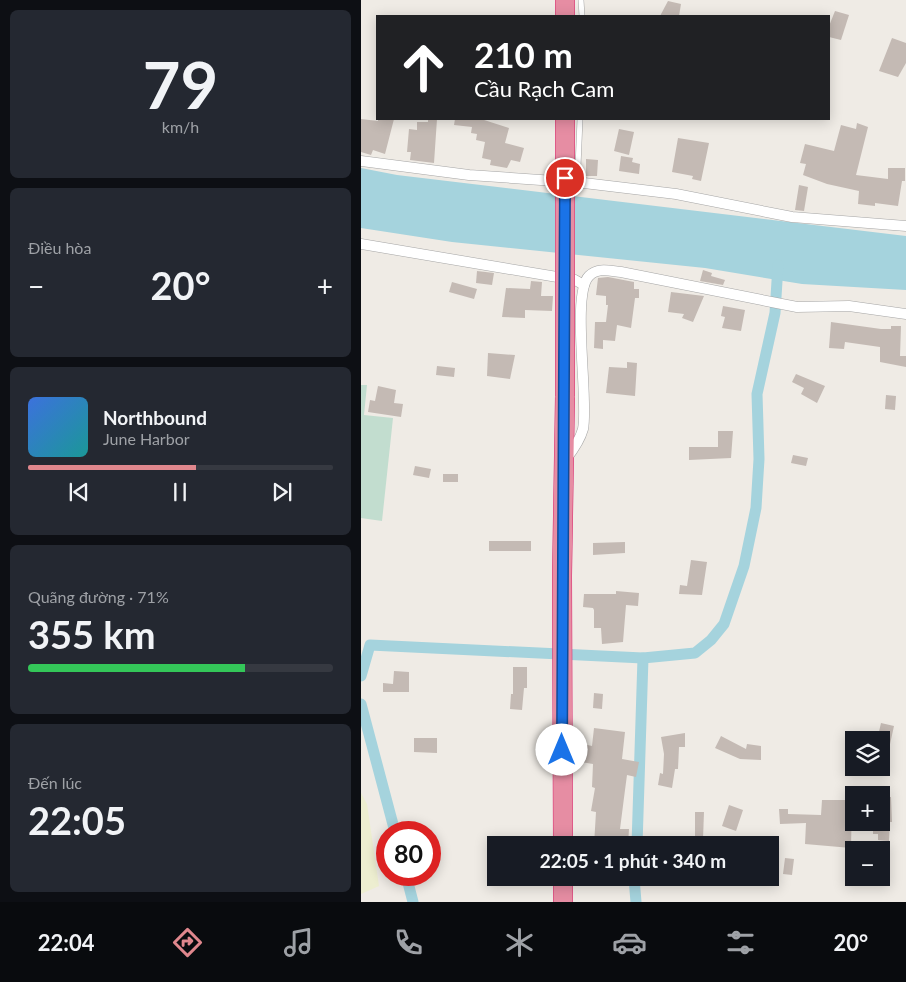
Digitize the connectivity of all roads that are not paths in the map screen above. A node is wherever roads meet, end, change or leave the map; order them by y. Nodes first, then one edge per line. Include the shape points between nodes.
1 (565, 0) edge
2 (581, 0) edge
3 (565, 15) edge
4 (582, 15) edge
5 (565, 120) edge
6 (581, 120) edge
7 (361, 162) edge
8 (584, 183) junction
9 (906, 226) edge
10 (361, 244) edge
11 (583, 285) junction
12 (906, 314) edge
13 (563, 464) junction
14 (563, 836) edge
15 (563, 886) edge
16 (563, 900) edge

1 - 3 highway
2 - 4 lane
5 - 13 highway, bridge
6 - 8 lane via 578,167
7 - 8 street via 469,175
8 - 9 street via 676,194 792,217
10 - 11 street via 559,277
11 - 12 street via 594,272 606,271 797,308 849,306
11 - 13 street via 583,425 578,441
13 - 14 highway
15 - 16 highway

